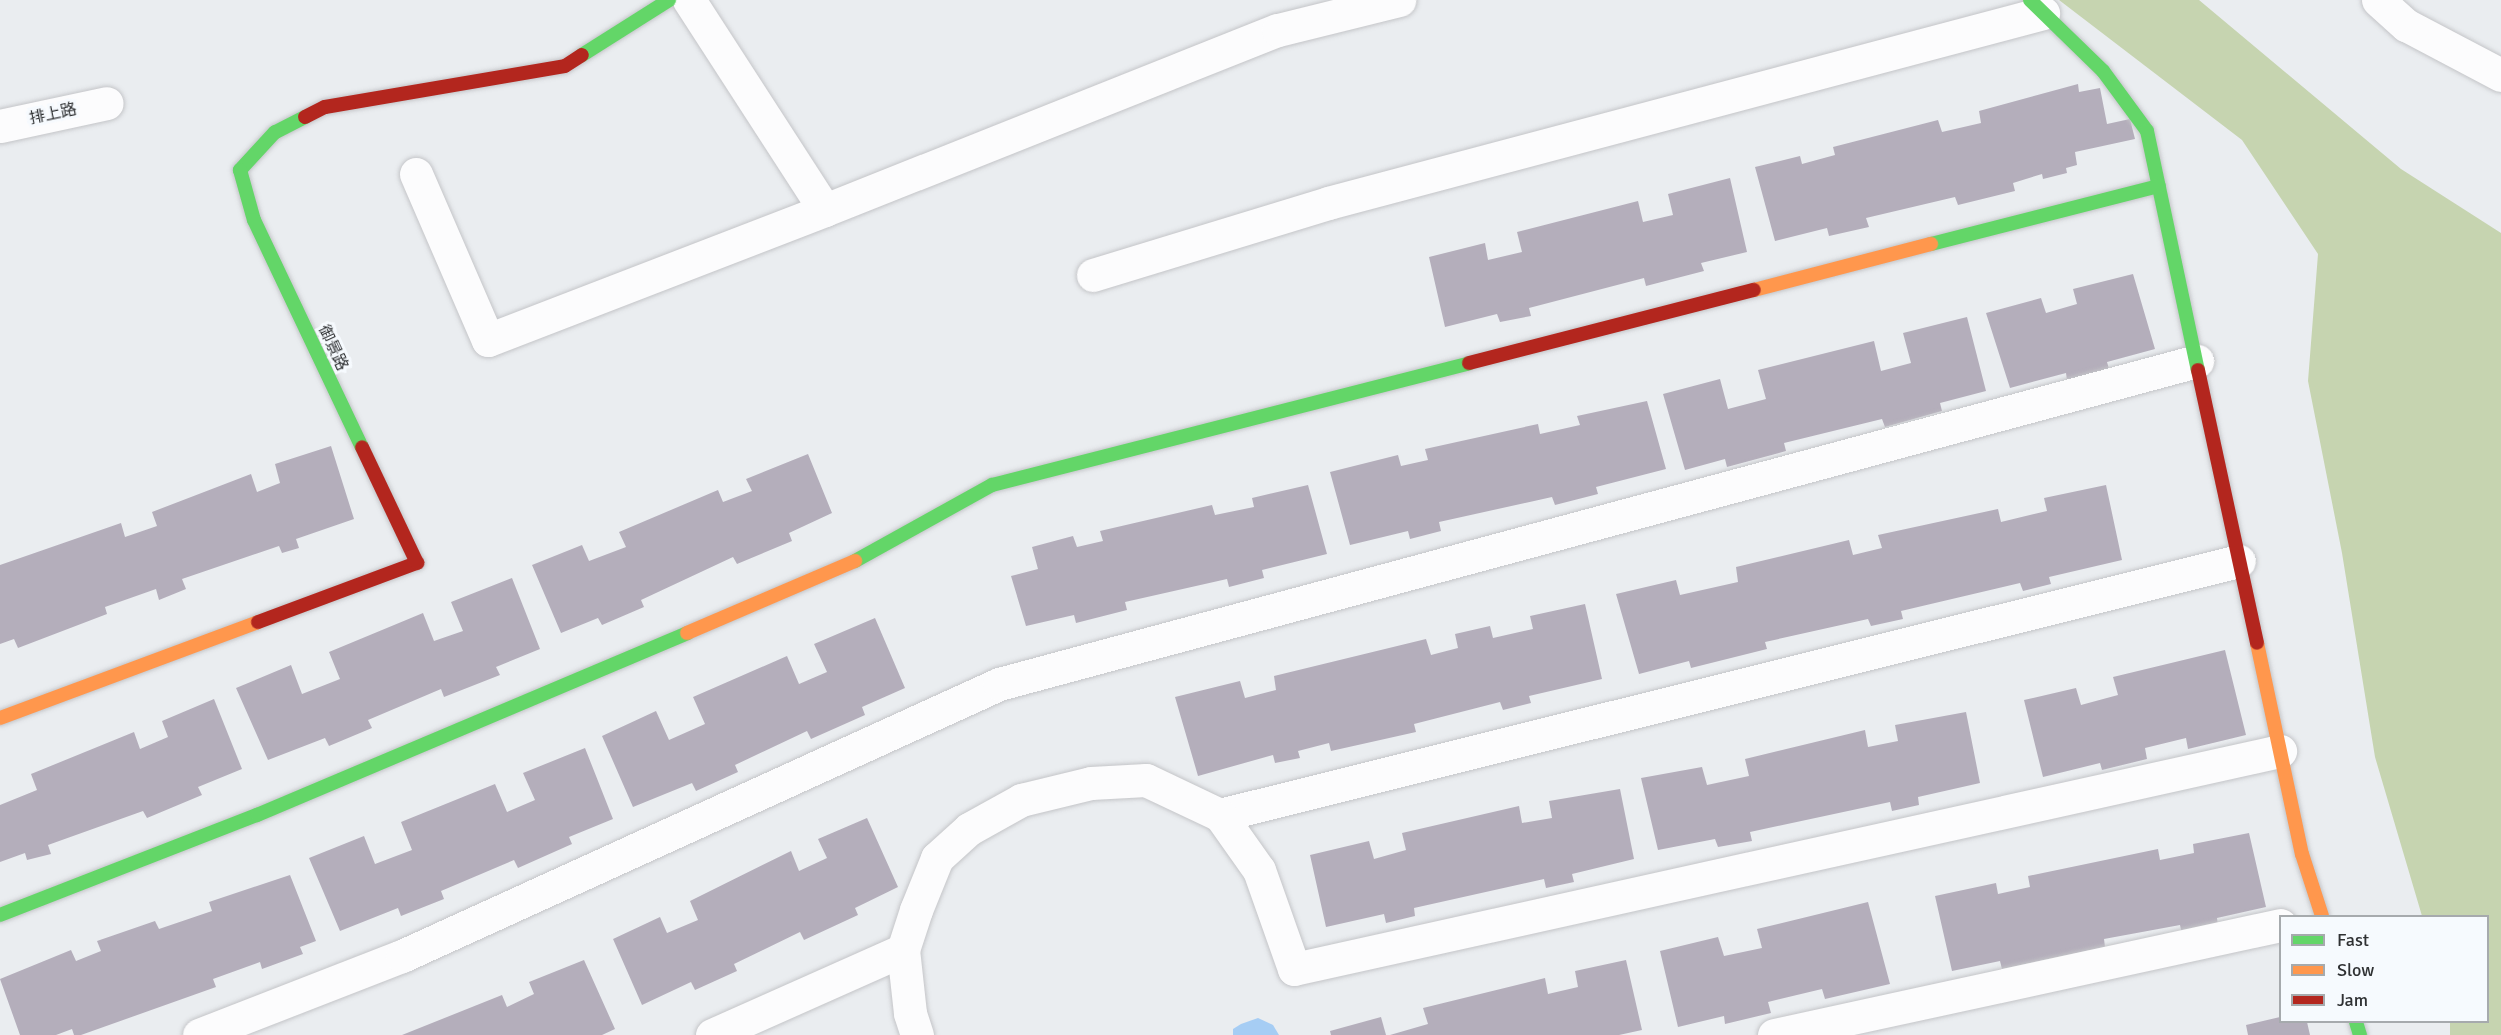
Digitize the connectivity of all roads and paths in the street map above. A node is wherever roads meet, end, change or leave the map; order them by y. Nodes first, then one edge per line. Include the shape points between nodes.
1 (669, 0) edge
2 (689, 0) edge
3 (1399, 0) edge
4 (2378, 0) edge
5 (2037, 7) edge
6 (2501, 75) edge
7 (107, 103) dead end
8 (0, 126) edge
9 (416, 174) dead end
10 (2159, 186) junction
11 (825, 210) junction
12 (1093, 275) dead end
13 (2197, 361) junction
14 (2239, 561) junction
15 (0, 718) edge
16 (2280, 751) junction
17 (1220, 815) junction
18 (0, 915) edge
19 (2321, 915) edge
20 (2279, 925) edge
21 (903, 950) junction
22 (199, 1035) edge
23 (712, 1035) edge
24 (917, 1035) edge
25 (1774, 1035) edge

1 - 15 street, 御景路 via 565,66 326,107 275,132 240,170 254,220 417,563
2 - 11 street
3 - 11 street via 1278,30
4 - 6 street via 2406,25
5 - 10 street via 2103,71 2147,130
5 - 12 street via 1328,203
7 - 8 street, 排上路
9 - 11 street via 488,340
10 - 13 street
10 - 18 street via 992,485 863,558 257,814
13 - 14 street
13 - 22 street via 999,684 402,956
14 - 16 street
14 - 17 street
16 - 17 street via 1294,969 1258,870
16 - 19 street via 2302,854
17 - 21 street via 1146,780 1091,783 1021,800 969,829 937,858
20 - 25 street
21 - 23 street
21 - 24 street via 910,1013

